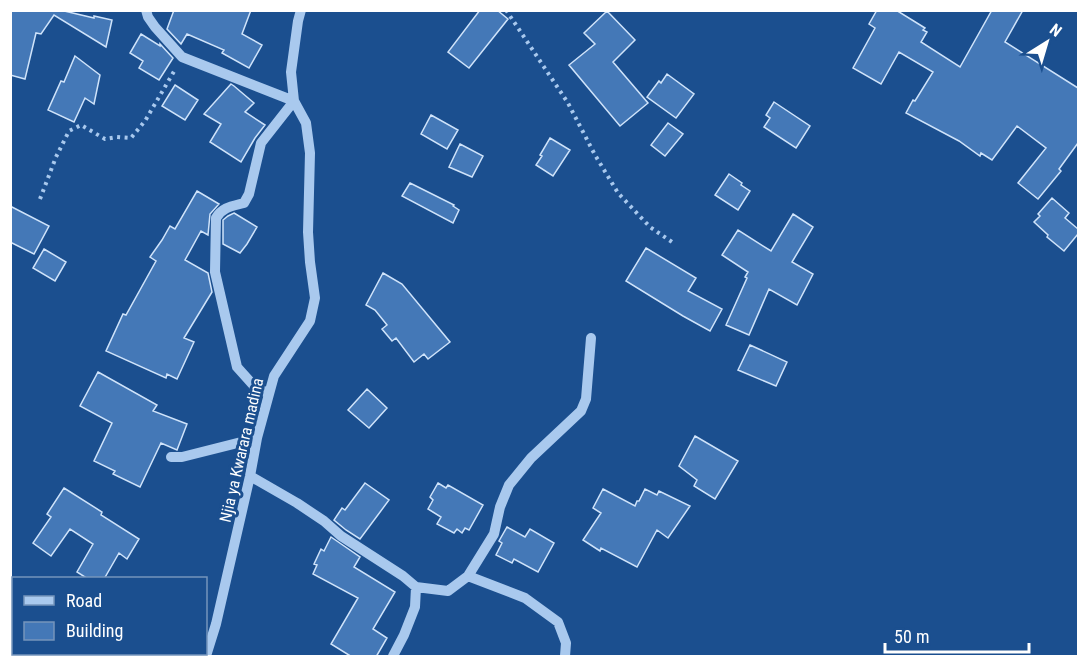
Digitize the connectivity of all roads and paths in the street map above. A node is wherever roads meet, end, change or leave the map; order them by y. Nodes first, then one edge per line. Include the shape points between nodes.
1 (146, 10) edge
2 (301, 10) edge
3 (506, 10) edge
4 (182, 57) junction
5 (294, 101) junction
6 (40, 199) dead end
7 (672, 242) dead end
8 (591, 338) dead end
9 (269, 394) junction
10 (257, 438) junction
11 (171, 457) dead end
12 (250, 476) junction
13 (468, 576) junction
14 (416, 587) junction
15 (207, 654) edge
16 (393, 657) edge
17 (565, 657) edge

1 - 4 street via 155,27
2 - 5 street, Njia ya Kwarara madina via 291,72
3 - 7 path via 568,103 618,193 650,227
4 - 5 street
4 - 6 path via 131,138 105,139 81,125 69,131
5 - 9 street, Njia ya Kwarara madina via 306,123 310,153 308,232 315,298 310,321 274,376
5 - 9 street via 261,143 246,201 224,209 216,218 215,272 237,367 254,386
8 - 13 street via 586,399 581,411 508,485 494,534
9 - 10 street, Njia ya Kwarara madina
10 - 11 street
10 - 12 street, Njia ya Kwarara madina
12 - 14 street via 315,515
12 - 15 street, Njia ya Kwarara madina
13 - 14 street via 448,591
13 - 17 street via 525,598 558,622 566,643
14 - 16 street via 415,607

